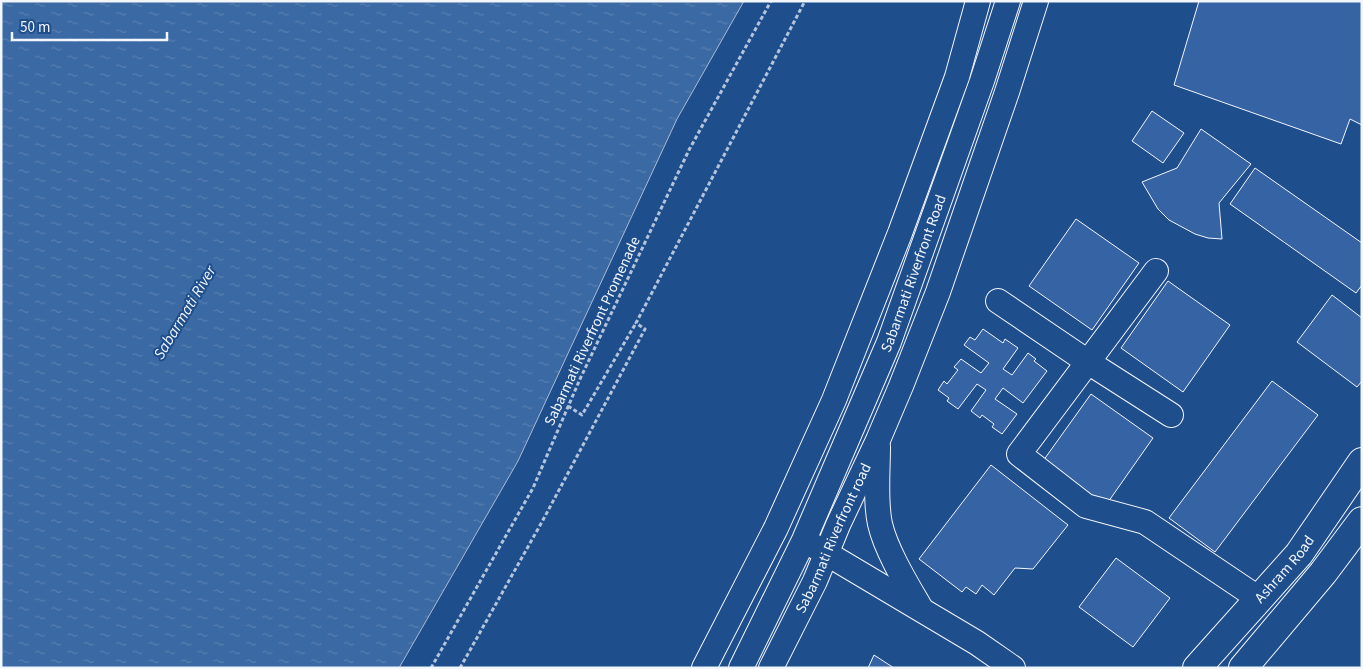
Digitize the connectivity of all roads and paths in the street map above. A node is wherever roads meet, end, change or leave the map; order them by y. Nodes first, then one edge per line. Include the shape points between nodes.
1 (771, 1) edge
2 (805, 1) edge
3 (978, 1) edge
4 (1008, 1) edge
5 (1036, 1) edge
6 (957, 76) junction
7 (982, 81) junction
8 (1156, 271) dead end
9 (998, 300) dead end
10 (636, 323) junction
11 (1088, 362) junction
12 (844, 374) junction
13 (872, 385) junction
14 (568, 406) junction
15 (892, 406) joint
16 (1171, 415) dead end
17 (878, 440) junction
18 (1362, 462) edge
19 (1362, 521) edge
20 (804, 540) junction
21 (827, 553) junction
22 (1258, 598) junction
23 (922, 610) junction
24 (430, 668) edge
25 (460, 668) edge
26 (704, 668) edge
27 (741, 668) edge
28 (771, 668) edge
29 (1013, 668) edge
30 (1197, 668) edge
31 (1244, 668) edge

1 - 14 path, Sabarmati Riverfront Promenade via 689,150
2 - 10 path
3 - 6 street
4 - 7 street, Sabarmati Riverfront Road
5 - 15 street, Sabarmati Riverfront Road via 938,292
6 - 7 street
6 - 12 street
7 - 13 street, Sabarmati Riverfront Road
8 - 11 street
9 - 11 street
10 - 14 path via 582,415
10 - 25 path via 645,329 548,512
11 - 16 street
11 - 22 street via 1019,454 1086,506 1145,522
12 - 13 street
12 - 26 street via 776,528
13 - 20 street, Sabarmati Riverfront Road
14 - 24 path, Sabarmati Riverfront Promenade via 533,488
15 - 17 street, Sabarmati Riverfront road
17 - 21 street, Sabarmati Riverfront road
17 - 23 street via 880,524 902,576
18 - 22 main road, Ashram Road via 1299,554
19 - 31 main road via 1323,574
20 - 21 street
20 - 27 street, Sabarmati Riverfront road
21 - 23 street
21 - 28 street, Sabarmati Riverfront road
22 - 30 main road, Ashram Road
23 - 29 street

